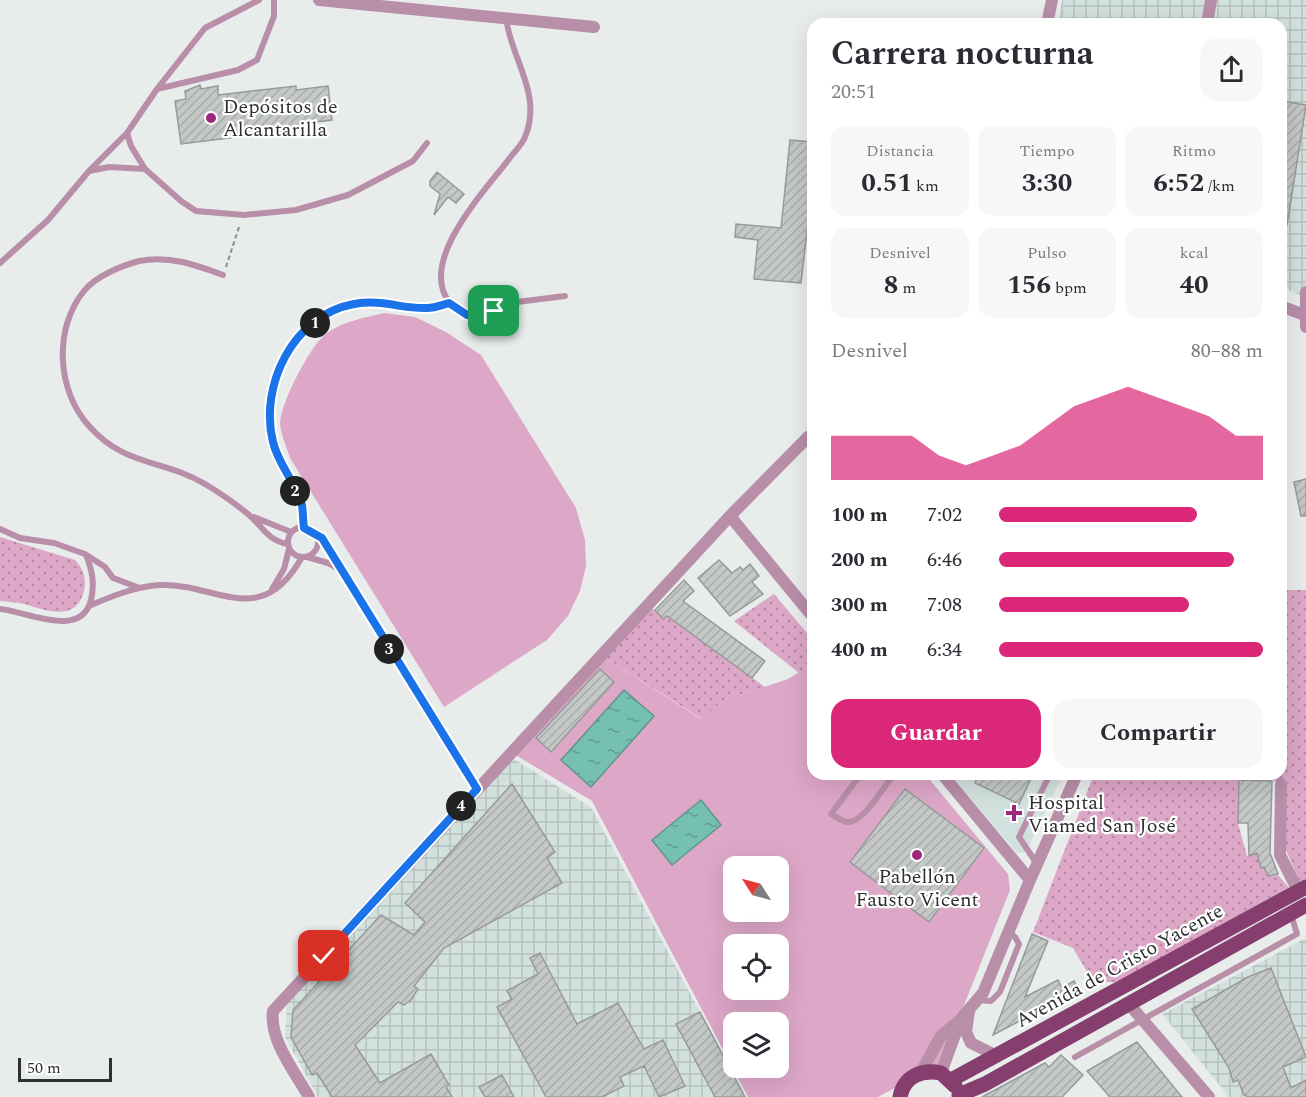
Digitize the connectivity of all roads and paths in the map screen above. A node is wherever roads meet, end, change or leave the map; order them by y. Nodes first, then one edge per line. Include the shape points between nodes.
1 (259, 0) edge
2 (274, 0) edge
3 (319, 0) edge
4 (1052, 0) edge
5 (1211, 0) edge
6 (506, 17) junction
7 (1048, 18) edge
8 (1208, 18) edge
9 (594, 27) dead end
10 (157, 89) junction
11 (128, 133) junction
12 (427, 143) dead end
13 (145, 169) junction
14 (89, 171) junction
15 (244, 215) junction
16 (0, 263) edge
17 (223, 275) joint
18 (1306, 292) edge
19 (565, 296) dead end
20 (449, 303) junction
21 (1287, 310) edge
22 (1305, 321) edge
23 (807, 438) edge
24 (250, 516) junction
25 (730, 516) junction
26 (0, 528) edge
27 (304, 528) junction
28 (291, 532) junction
29 (316, 537) junction
30 (288, 547) junction
31 (85, 554) junction
32 (304, 557) junction
33 (343, 572) junction
34 (141, 588) junction
35 (272, 589) junction
36 (89, 606) junction
37 (0, 609) edge
38 (807, 610) edge
39 (856, 780) edge
40 (889, 780) edge
41 (949, 780) edge
42 (1047, 780) edge
43 (1074, 780) edge
44 (1281, 784) dead end
45 (477, 789) junction
46 (1038, 864) junction
47 (1030, 880) junction
48 (1302, 889) edge
49 (1306, 905) edge
50 (1291, 914) junction
51 (1130, 1004) junction
52 (965, 1015) junction
53 (1143, 1020) junction
54 (997, 1056) junction
55 (1075, 1057) dead end
56 (921, 1072) junction
57 (946, 1076) junction
58 (959, 1096) edge
59 (309, 1097) edge
60 (900, 1097) edge
61 (1209, 1097) edge

1 - 10 lane via 205,28
2 - 10 lane via 274,16 257,60 238,70
3 - 6 street
4 - 7 street
5 - 8 street
6 - 9 street
6 - 20 lane via 530,91 525,137 453,233 442,265 442,287
10 - 11 lane
11 - 13 lane
11 - 14 lane
12 - 15 lane via 413,161 348,195 296,210
13 - 14 lane via 109,167
13 - 15 lane via 195,211
14 - 16 lane via 48,220
15 - 17 path
17 - 24 lane via 175,259 140,261 109,272 84,291 70,319 63,347 63,375 75,407 107,443 131,458 203,483
18 - 22 street
19 - 20 lane via 517,302 467,315
20 - 27 lane via 427,308 383,301 352,304 323,317 298,336 274,381 268,416 273,445 302,504
21 - 22 street
23 - 25 street
24 - 28 lane
24 - 30 lane via 270,538
25 - 38 street
25 - 45 street
26 - 31 lane via 20,538 54,543
27 - 28 lane
27 - 29 lane
28 - 30 lane
29 - 32 lane via 317,546
29 - 33 lane via 322,538
30 - 32 lane
30 - 35 lane via 284,569
31 - 34 lane via 105,567 113,578
31 - 36 lane via 93,577
32 - 33 lane via 328,563
32 - 35 lane via 293,573
33 - 45 lane
34 - 35 lane via 183,587 240,601
34 - 36 lane
36 - 37 lane via 77,618 59,622
39 - 40 lane via 831,814 846,822 863,814
41 - 47 street
42 - 46 lane via 1019,837
43 - 46 street
44 - 48 street via 1280,855
45 - 59 street via 273,1011 271,1024 276,1037
46 - 47 street
47 - 52 street via 977,1000
48 - 54 main road, Avenida de Cristo Yacente
49 - 50 main road, Avenida de Cristo Yacente
50 - 51 main road, Avenida de Cristo Yacente
50 - 53 lane via 1297,934
51 - 53 street
51 - 58 main road, Avenida de Cristo Yacente
52 - 54 street via 971,1043
52 - 56 street via 940,1036
52 - 57 street
53 - 55 lane
53 - 61 street
54 - 57 main road, Avenida de Cristo Yacente
56 - 57 main road
56 - 60 main road via 904,1084
57 - 58 main road

